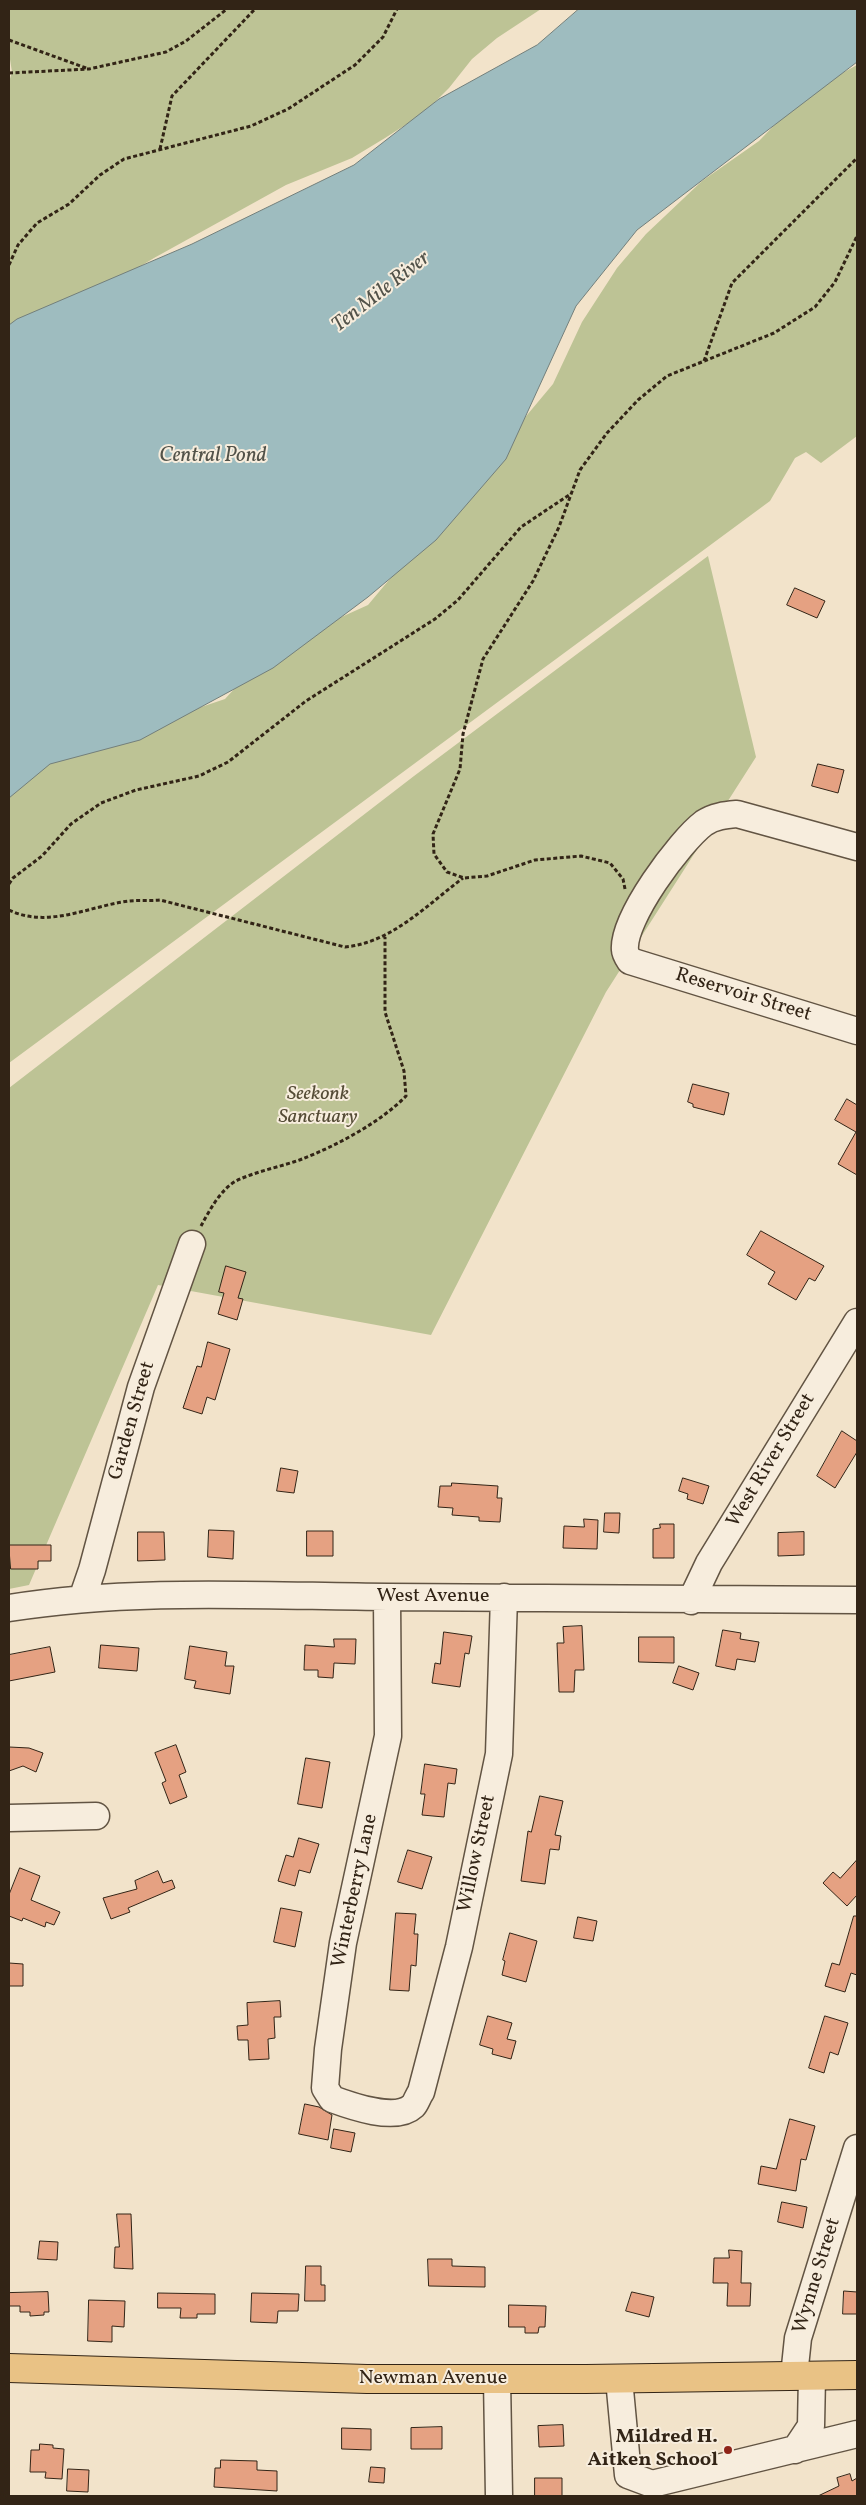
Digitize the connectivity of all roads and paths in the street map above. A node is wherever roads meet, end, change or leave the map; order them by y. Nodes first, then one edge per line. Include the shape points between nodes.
1 (227, 9) edge
2 (255, 9) edge
3 (397, 9) edge
4 (9, 40) edge
5 (88, 69) junction
6 (9, 73) edge
7 (160, 149) junction
8 (857, 158) edge
9 (857, 236) edge
10 (9, 265) edge
11 (704, 361) junction
12 (569, 495) junction
13 (857, 847) edge
14 (464, 878) junction
15 (9, 884) edge
16 (9, 910) edge
17 (632, 921) junction
18 (385, 937) junction
19 (857, 1031) edge
20 (192, 1244) joint
21 (857, 1322) edge
22 (387, 1597) junction
23 (504, 1597) junction
24 (82, 1599) junction
25 (857, 1600) edge
26 (691, 1601) junction
27 (9, 1608) edge
28 (96, 1816) dead end
29 (9, 1818) edge
30 (414, 2106) joint
31 (857, 2148) edge
32 (9, 2368) edge
33 (803, 2376) junction
34 (857, 2376) edge
35 (497, 2379) junction
36 (619, 2379) junction
37 (857, 2434) edge
38 (795, 2450) junction
39 (628, 2485) edge
40 (499, 2496) edge

1 - 5 path via 186,41 166,52
2 - 7 path via 172,96
3 - 7 path via 383,37 355,65 288,109 251,126
4 - 5 path
5 - 6 path
7 - 10 path via 124,159 100,175 69,204 37,223 18,244
8 - 11 path via 732,283
9 - 11 path via 835,282 814,307 774,333
11 - 12 path via 667,376 638,400 606,433 580,470
12 - 14 path via 559,527 533,581 483,659 463,734 460,769 433,834 434,854 447,872
12 - 15 path via 521,527 458,600 436,619 306,701 228,762 199,776 136,790 101,803 71,824 42,856
13 - 17 street via 737,814 719,816 704,823 677,851 652,883
14 - 17 path via 487,876 535,860 581,856 610,863 623,879
14 - 18 path
16 - 18 path via 24,918 69,916 129,902 160,900 345,947
17 - 19 street, Reservoir Street via 625,950 630,961
18 - 20 path via 385,1012 404,1071 406,1096 392,1110 336,1143 303,1159 236,1182 222,1193
20 - 24 street, Garden Street via 141,1387
21 - 26 street, West River Street via 709,1563
22 - 23 street, West Avenue
22 - 24 street, West Avenue via 224,1595
22 - 30 street, Winterberry Lane via 388,1736 343,1943 325,2088 332,2099 370,2110 390,2114
23 - 26 street, West Avenue
23 - 30 street, Willow Street via 499,1754 459,1947 427,2072
24 - 27 street, West Avenue
25 - 26 street, West Avenue
28 - 29 street
31 - 33 street, Wynne Street via 798,2338
32 - 35 main road, Newman Avenue via 367,2379
33 - 34 main road, Newman Avenue
33 - 36 main road, Newman Avenue
33 - 38 street, Wynne Street via 811,2426
35 - 36 main road, Newman Avenue
35 - 40 street
36 - 39 street
37 - 38 street
38 - 39 street via 652,2484

